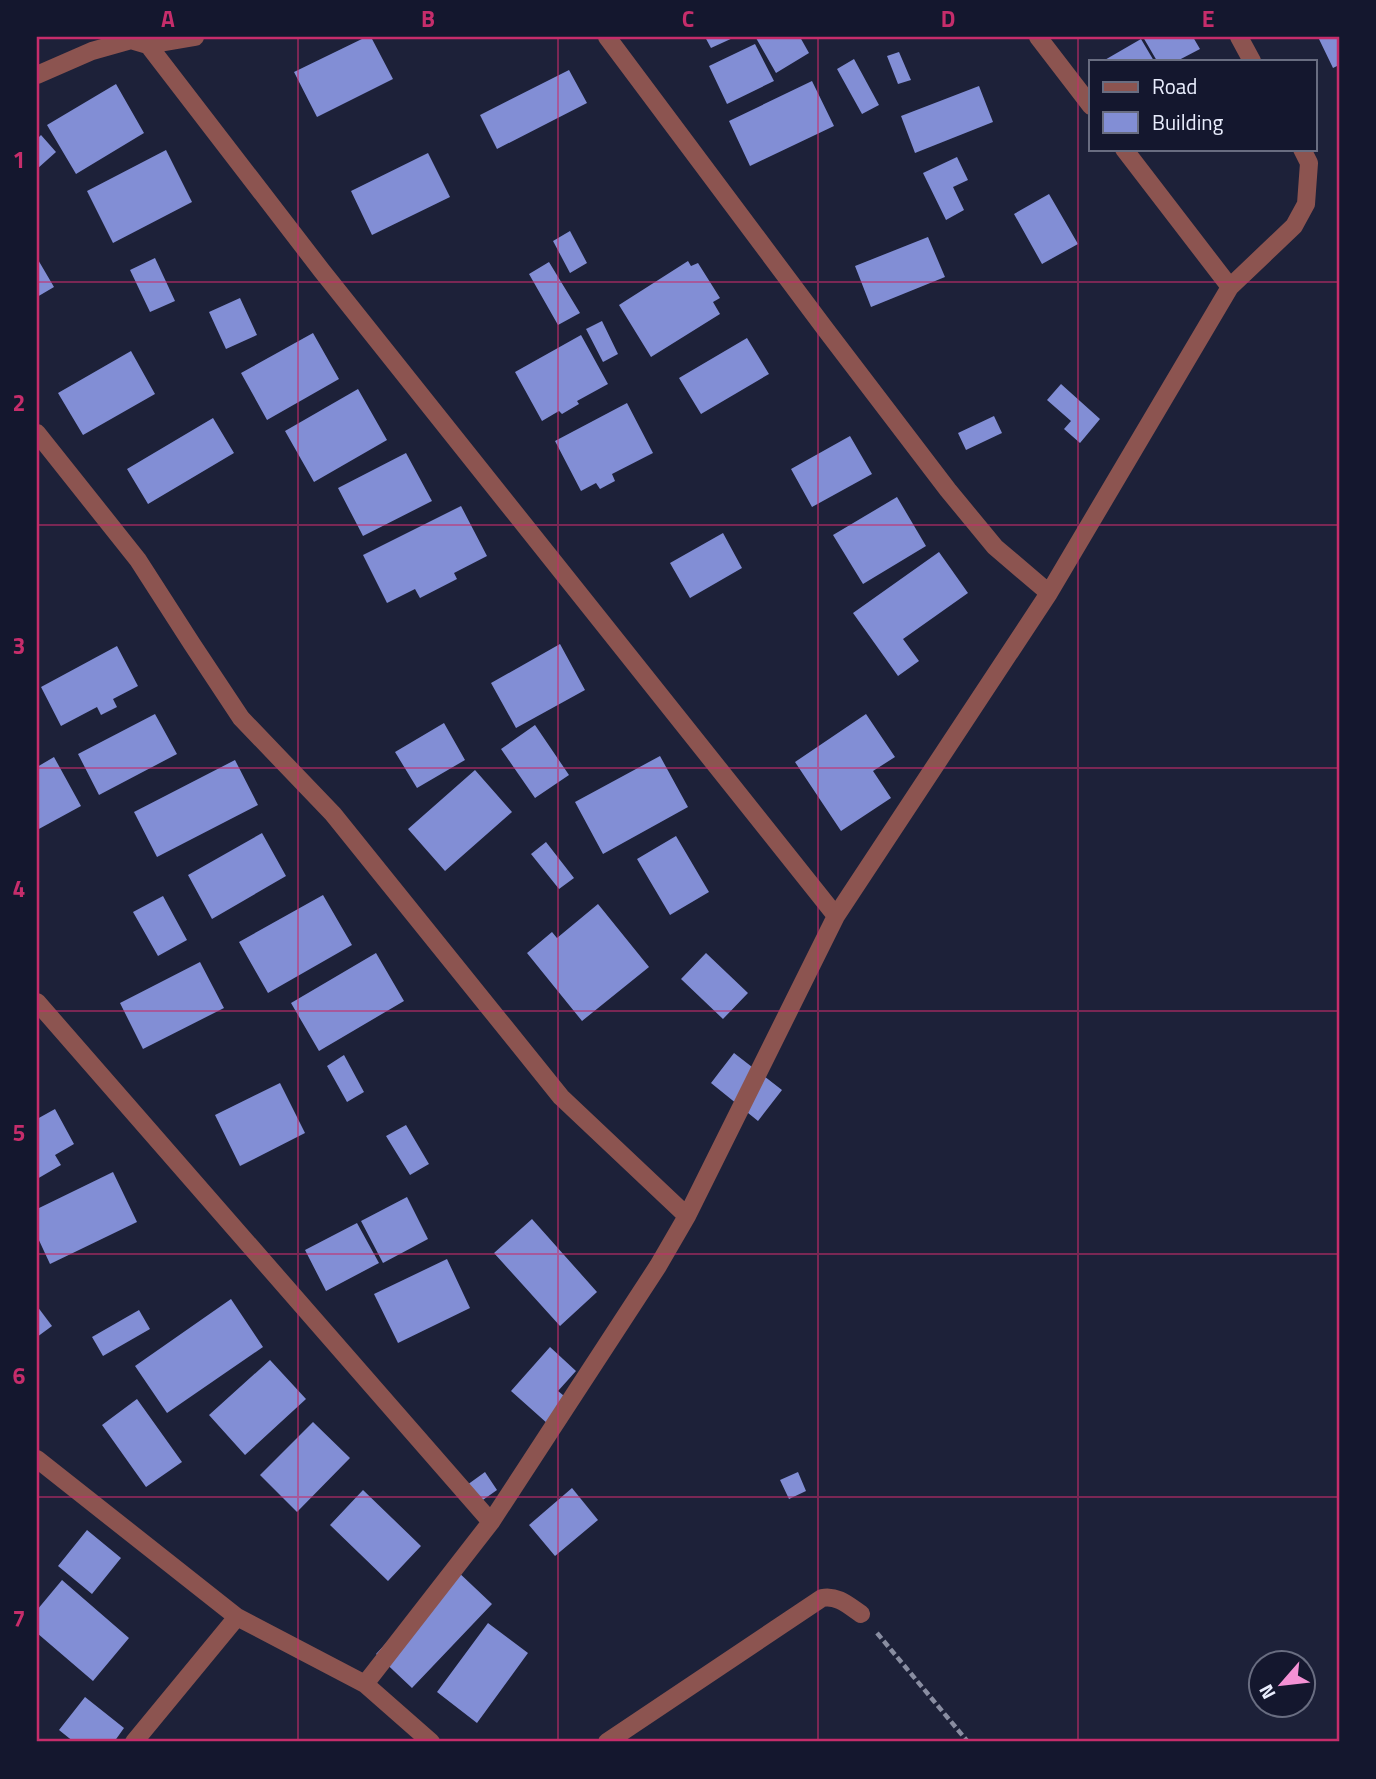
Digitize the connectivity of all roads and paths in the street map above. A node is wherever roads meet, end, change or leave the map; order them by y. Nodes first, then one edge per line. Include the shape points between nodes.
1 (195, 37) edge
2 (607, 37) edge
3 (1038, 37) edge
4 (1238, 37) edge
5 (145, 41) edge
6 (1251, 60) edge
7 (37, 75) edge
8 (1089, 103) edge
9 (1125, 150) edge
10 (1302, 150) edge
11 (1230, 287) junction
12 (37, 433) edge
13 (1049, 593) junction
14 (836, 916) junction
15 (37, 1002) edge
16 (687, 1216) junction
17 (37, 1459) edge
18 (491, 1522) junction
19 (861, 1614) joint
20 (237, 1617) junction
21 (365, 1684) junction
22 (134, 1742) edge
23 (430, 1742) edge
24 (607, 1742) edge
25 (968, 1742) edge

1 - 5 street
2 - 13 street via 948,490 995,547
3 - 8 street
4 - 6 street
5 - 7 street via 131,40 92,51
5 - 14 street via 322,271
9 - 11 street
10 - 11 street via 1309,163 1306,204 1294,226
11 - 13 street
12 - 16 street via 138,560 241,718 333,814 561,1097
13 - 14 street
14 - 16 street
15 - 18 street
16 - 18 street
17 - 20 street
18 - 21 street
19 - 24 street via 841,1600 822,1598
19 - 25 path
20 - 21 street
20 - 22 street
21 - 23 street

